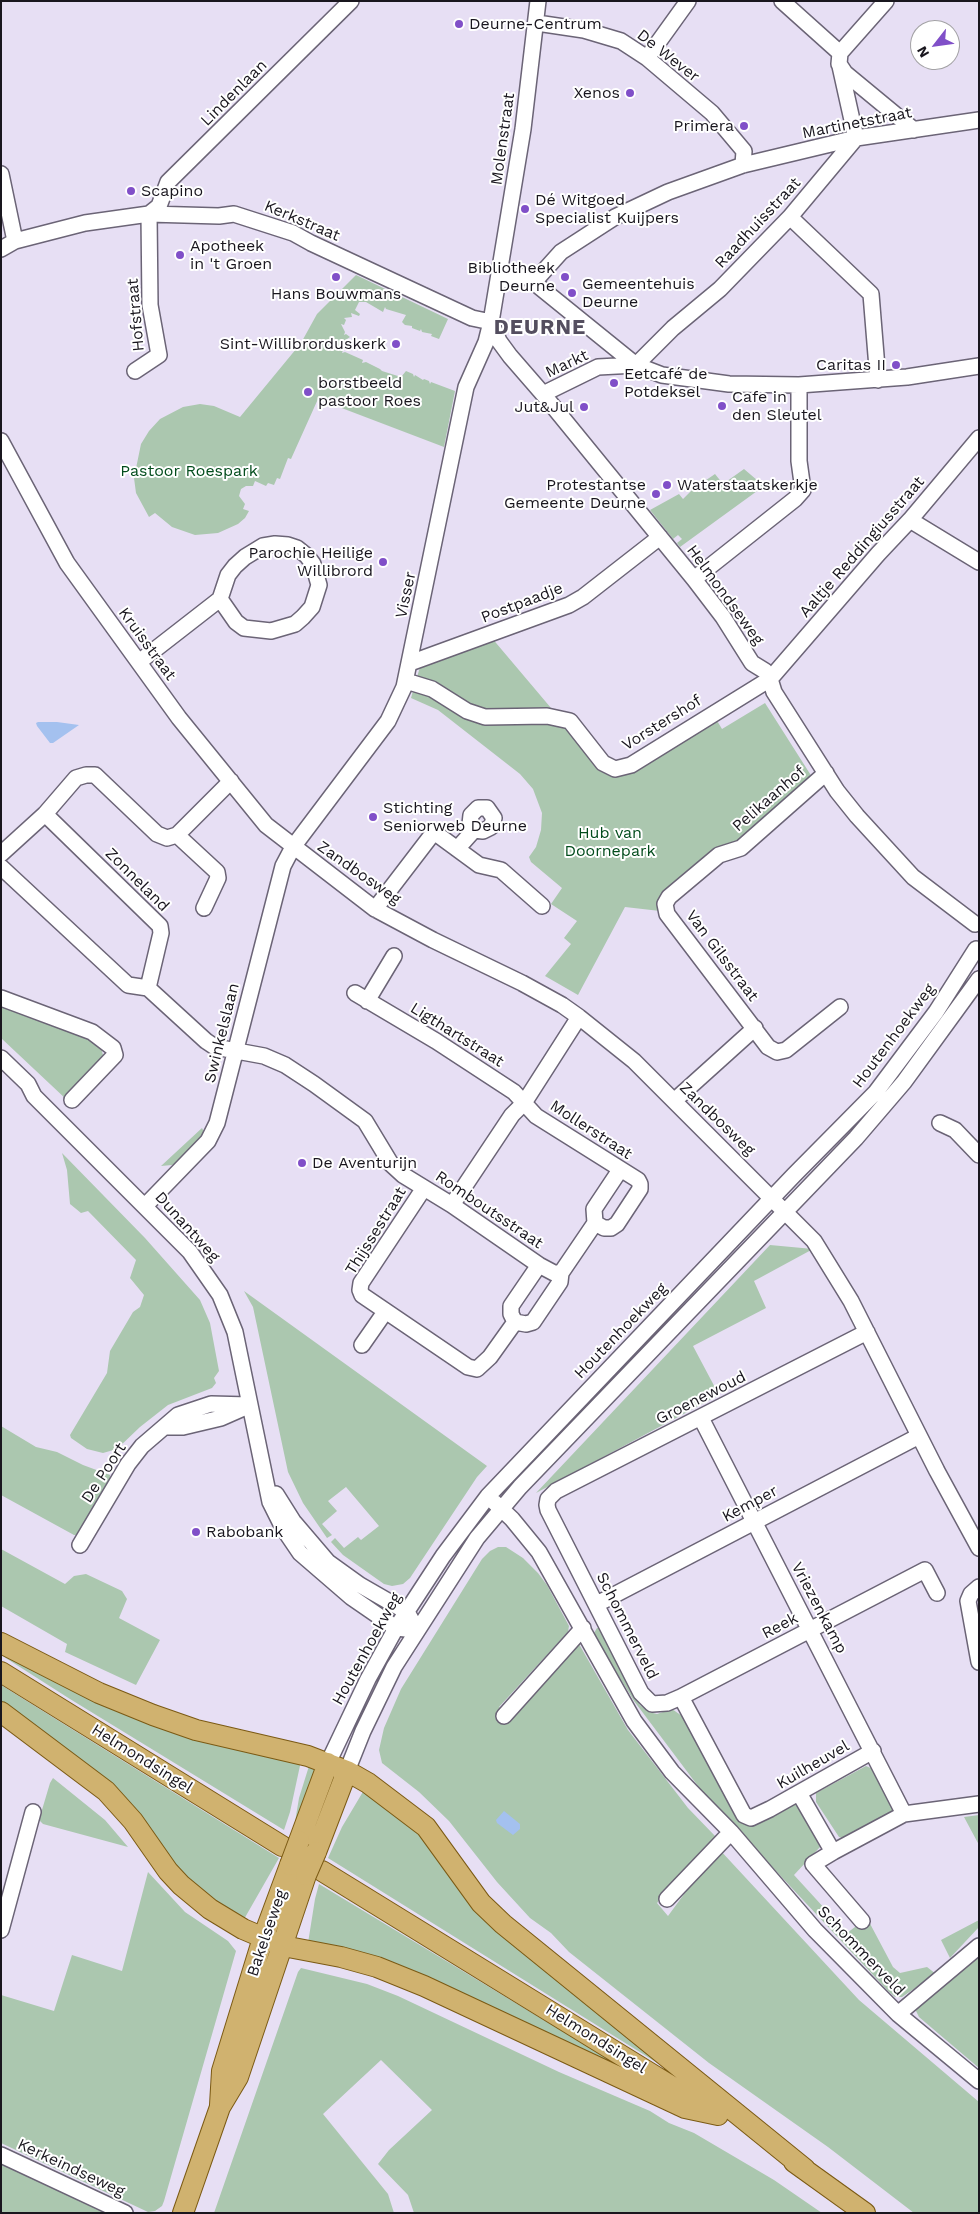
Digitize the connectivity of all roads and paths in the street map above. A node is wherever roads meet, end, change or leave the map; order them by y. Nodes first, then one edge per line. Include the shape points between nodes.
1 (351, 1) edge
2 (538, 1) edge
3 (688, 1) edge
4 (782, 1) edge
5 (886, 1) edge
6 (537, 23) junction
7 (647, 58) junction
8 (840, 58) junction
9 (979, 120) edge
10 (914, 130) junction
11 (856, 138) junction
12 (743, 165) junction
13 (1, 174) edge
14 (149, 214) junction
15 (790, 217) junction
16 (15, 241) junction
17 (1, 249) edge
18 (499, 281) junction
19 (534, 282) junction
20 (491, 322) junction
21 (636, 365) junction
22 (979, 366) edge
23 (136, 371) dead end
24 (878, 380) junction
25 (799, 386) junction
26 (543, 394) junction
27 (979, 438) edge
28 (1, 441) edge
29 (910, 520) junction
30 (660, 537) junction
31 (979, 562) edge
32 (694, 579) junction
33 (220, 599) junction
34 (139, 662) junction
35 (410, 663) junction
36 (770, 679) junction
37 (406, 681) junction
38 (826, 773) junction
39 (231, 781) junction
40 (45, 814) junction
41 (474, 830) dead end
42 (177, 835) junction
43 (293, 847) junction
44 (457, 849) junction
45 (1, 854) edge
46 (1, 867) edge
47 (665, 904) joint
48 (542, 906) dead end
49 (204, 908) dead end
50 (375, 909) junction
51 (977, 923) edge
52 (977, 950) edge
53 (394, 956) dead end
54 (979, 979) edge
55 (148, 988) junction
56 (1, 998) edge
57 (840, 1007) dead end
58 (579, 1017) junction
59 (755, 1028) junction
60 (237, 1050) junction
61 (1, 1058) edge
62 (1, 1071) edge
63 (34, 1096) junction
64 (72, 1100) dead end
65 (674, 1101) junction
66 (524, 1103) junction
67 (940, 1123) dead end
68 (979, 1154) edge
69 (620, 1170) junction
70 (424, 1188) junction
71 (772, 1198) junction
72 (452, 1205) junction
73 (145, 1206) junction
74 (786, 1210) junction
75 (595, 1223) junction
76 (540, 1265) junction
77 (561, 1273) junction
78 (385, 1312) junction
79 (515, 1322) junction
80 (867, 1332) junction
81 (362, 1345) dead end
82 (249, 1406) junction
83 (701, 1418) junction
84 (919, 1436) junction
85 (265, 1476) junction
86 (551, 1495) joint
87 (488, 1496) junction
88 (502, 1509) junction
89 (754, 1521) junction
90 (80, 1545) dead end
91 (979, 1548) edge
92 (979, 1586) edge
93 (937, 1593) dead end
94 (596, 1604) junction
95 (407, 1612) junction
96 (396, 1628) junction
97 (583, 1628) junction
98 (418, 1630) junction
99 (810, 1630) junction
100 (1, 1643) edge
101 (979, 1662) edge
102 (1, 1672) edge
103 (681, 1696) junction
104 (1, 1712) edge
105 (504, 1716) dead end
106 (873, 1751) junction
107 (328, 1763) junction
108 (347, 1771) junction
109 (799, 1792) junction
110 (979, 1804) edge
111 (33, 1812) dead end
112 (904, 1814) junction
113 (730, 1832) junction
114 (290, 1844) junction
115 (833, 1852) junction
116 (309, 1866) junction
117 (667, 1899) dead end
118 (862, 1921) dead end
119 (1, 1930) edge
120 (264, 1938) junction
121 (283, 1946) junction
122 (979, 1946) edge
123 (898, 2014) junction
124 (979, 2081) edge
125 (220, 2107) junction
126 (718, 2115) junction
127 (1, 2155) edge
128 (805, 2168) junction
129 (125, 2213) edge
130 (183, 2213) edge
131 (865, 2213) edge

1 - 14 street, Lindenlaan via 168,182 159,206
2 - 6 street, Molenstraat
3 - 7 street
4 - 8 street
5 - 8 street
6 - 7 street, De Wever via 584,30 621,42
6 - 18 street, Molenstraat
7 - 12 street, De Wever via 712,113 744,150
8 - 10 street via 845,73
8 - 11 street
9 - 10 street, Martinetstraat
10 - 11 street, Martinetstraat
11 - 12 street, Martinetstraat
11 - 15 street, Raadhuisstraat
12 - 19 street, Martinetstraat via 668,192 615,217 561,252
13 - 16 street
14 - 16 street, Kerkstraat via 85,223
14 - 20 street, Kerkstraat via 234,214 256,219 293,233 472,318
14 - 23 street, Hofstraat via 150,305 159,355
15 - 21 street, Raadhuisstraat via 720,289 673,328
15 - 24 street via 870,294
16 - 17 street, Kerkstraat
18 - 19 street via 526,276
18 - 20 street
19 - 21 street, Markt
20 - 26 street, Markt via 499,342
20 - 35 street, Visser via 486,342 466,387
21 - 25 street via 662,375 729,384
21 - 26 street, Markt via 598,367
22 - 24 street
24 - 25 street
25 - 32 street via 799,461 803,490
26 - 30 street, Helmondseweg
27 - 29 street, Aaltje Reddingiusstraat
28 - 34 street, Kruisstraat via 67,564
29 - 31 street
29 - 36 street, Aaltje Reddingiusstraat
30 - 32 street, Helmondseweg
30 - 35 street, Postpaadje via 569,605
32 - 36 street, Helmondseweg via 752,663
33 - 33 street via 228,575 235,566 252,552 275,544 288,545 307,556 319,585 312,607 295,624 271,631 244,628
33 - 34 street
34 - 39 street, Kruisstraat via 179,718
35 - 37 street, Visser
36 - 37 street, Vorstershof via 631,765 615,769 603,763 570,722 548,716 484,717 467,711 432,689
36 - 38 street, Helmondseweg via 774,692
37 - 43 street, Visser via 388,721
38 - 47 street, Pelikaanhof via 741,848 719,855 668,897
38 - 51 street, Helmondseweg via 852,810 913,877
39 - 42 street
39 - 43 street, Kruisstraat via 266,825
40 - 42 street via 76,778 95,776 157,834 167,838
40 - 45 street
40 - 55 street, Zonneland via 160,926
41 - 44 street
42 - 49 street via 217,872 218,878
43 - 50 street, Zandbosweg
43 - 60 street, Swinkelslaan via 283,866
44 - 48 street via 479,865 501,870
44 - 50 street via 434,832
46 - 55 street via 128,985
47 - 59 street, Van Gilsstraat via 667,914
50 - 58 street, Zandbosweg via 562,1005
51 - 52 street via 972,936
52 - 71 street, Houtenhoekweg via 936,1012 876,1092
53 - 66 street, Ligthartstraat via 361,997 436,1041 514,1092
54 - 74 street, Houtenhoekweg via 904,1082 856,1138
55 - 60 street via 206,1042
56 - 64 street via 92,1032 113,1048 115,1055
57 - 59 street, Van Gilsstraat via 786,1050 777,1052 768,1047
58 - 65 street, Zandbosweg via 634,1061
58 - 66 street
59 - 65 street, Van Gilsstraat
60 - 70 street, Romboutsstraat via 285,1065 365,1121 392,1164
60 - 73 street, Swinkelslaan via 217,1123 208,1141
61 - 63 street, Dunantweg via 28,1084
62 - 63 street, Dunantweg via 20,1090
63 - 73 street, Dunantweg
65 - 71 street, Zandbosweg
66 - 69 street, Mollerstraat via 536,1116
66 - 72 street via 512,1115
67 - 68 street via 955,1130
69 - 75 street via 594,1209
69 - 75 street, Mollerstraat via 638,1180 640,1190 617,1224 604,1228
70 - 72 street, Romboutsstraat
70 - 78 street, Thijssestraat via 361,1283 362,1295
71 - 74 street, Zandbosweg
71 - 87 street, Houtenhoekweg
72 - 76 street, Romboutsstraat
73 - 82 street, Dunantweg via 190,1252 220,1295 235,1332
74 - 80 street, Zandbosweg via 828,1261
74 - 88 street, Houtenhoekweg via 659,1340
75 - 77 street
76 - 77 street, Romboutsstraat
76 - 79 street via 511,1306
77 - 79 street via 560,1282 533,1322
78 - 79 street, Thijssestraat via 468,1367 477,1369 490,1357
78 - 81 street
80 - 83 street, Groenewoud
80 - 84 street, Zandbosweg
82 - 85 street, Dunantweg
82 - 90 street, De Poort via 221,1418 166,1428 148,1441 128,1464
83 - 86 street, Groenewoud
83 - 89 street, Vriezenkamp
84 - 89 street, Kemper
84 - 91 street, Zandbosweg
85 - 95 street, Dunantweg via 293,1521 328,1562
85 - 96 street, Dunantweg via 270,1502 300,1553 351,1598
86 - 94 street, Schommerveld via 548,1510
87 - 88 street, Schommerveld
87 - 95 street, Houtenhoekweg via 443,1556
88 - 97 street, Schommerveld via 539,1552
88 - 98 street, Houtenhoekweg via 477,1538
89 - 94 street, Kemper
89 - 99 street, Vriezenkamp
92 - 101 street via 968,1601
93 - 99 street, Reek via 925,1570
94 - 103 street, Schommerveld via 646,1700 658,1704
95 - 96 street, Houtenhoekweg
95 - 98 street, Dunantweg
96 - 98 street, Dunantweg
96 - 107 street, Houtenhoekweg
97 - 105 street
97 - 113 street, Schommerveld via 634,1721 672,1772
98 - 108 street, Houtenhoekweg via 383,1687
99 - 103 street, Reek
99 - 106 street, Vriezenkamp
100 - 107 main road via 99,1693 154,1715 196,1730
102 - 114 main road, Helmondsingel
103 - 109 street, Kuilheuvel via 744,1815 750,1818
104 - 120 main road via 106,1791 182,1886 210,1909
106 - 109 street, Kuilheuvel
106 - 112 street, Vriezenkamp
107 - 108 main road
107 - 114 main road, Bakelseweg
108 - 116 main road, Bakelseweg
108 - 128 main road via 397,1803 426,1827 481,1903 503,1924
109 - 115 street
110 - 112 street
111 - 119 street
112 - 115 street
113 - 117 street
113 - 123 street, Schommerveld via 815,1930
114 - 116 main road, Bakelseweg, bridge
115 - 118 street, Schommerveld via 813,1864
116 - 120 main road, Bakelseweg
116 - 121 main road, Bakelseweg
116 - 126 main road, Helmondsingel
120 - 121 main road
120 - 125 main road, Bakelseweg via 222,2072
121 - 125 main road, Bakelseweg via 238,2077
121 - 126 main road via 377,1967 685,2108
122 - 123 street
123 - 124 street, Schommerveld
125 - 130 main road, Bakelseweg
126 - 128 main road, Helmondsingel
127 - 129 street, Kerkeindseweg
128 - 131 main road, Helmondsingel

